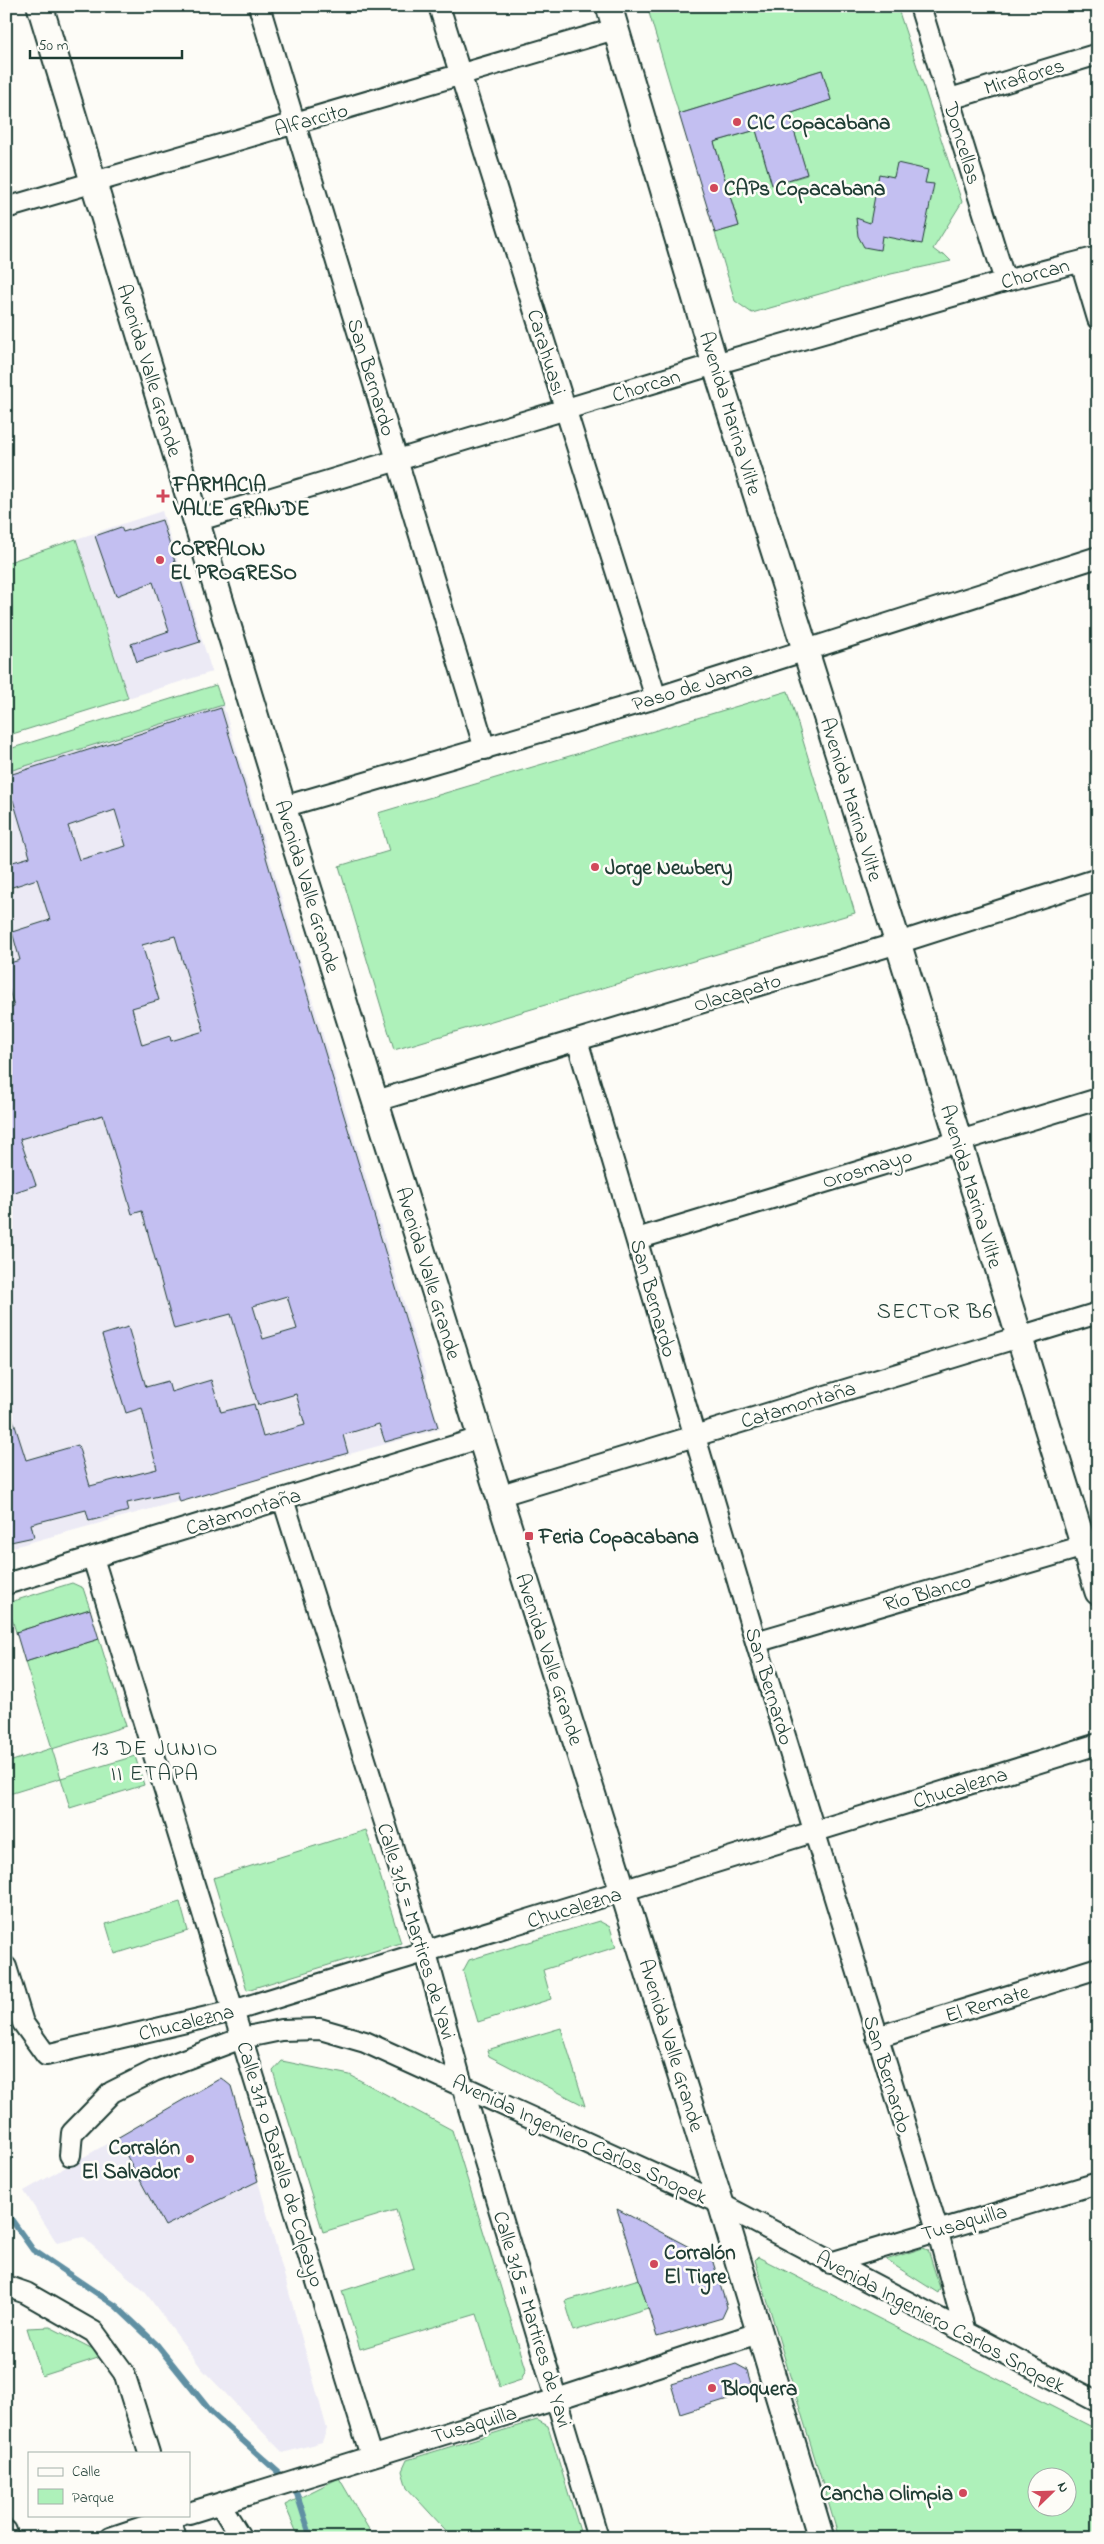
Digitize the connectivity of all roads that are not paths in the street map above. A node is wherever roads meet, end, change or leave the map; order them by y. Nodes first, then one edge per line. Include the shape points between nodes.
1 (40, 6) edge
2 (258, 6) edge
3 (439, 6) edge
4 (920, 6) edge
5 (612, 18) edge
6 (1098, 54) edge
7 (461, 76) junction
8 (950, 99) junction
9 (294, 124) junction
10 (94, 182) junction
11 (6, 208) edge
12 (1089, 259) edge
13 (1006, 281) junction
14 (1098, 319) edge
15 (715, 364) junction
16 (565, 410) junction
17 (397, 460) junction
18 (196, 521) junction
19 (1098, 557) edge
20 (806, 650) junction
21 (656, 698) junction
22 (485, 749) junction
23 (283, 807) junction
24 (1098, 878) edge
25 (898, 943) junction
26 (578, 1040) junction
27 (1098, 1099) edge
28 (376, 1101) junction
29 (958, 1140) junction
30 (637, 1239) junction
31 (1098, 1313) edge
32 (1019, 1338) junction
33 (694, 1435) junction
34 (480, 1438) junction
35 (498, 1496) junction
36 (283, 1499) junction
37 (1091, 1545) edge
38 (93, 1558) junction
39 (6, 1584) edge
40 (1098, 1592) edge
41 (756, 1642) junction
42 (1098, 1744) edge
43 (815, 1832) junction
44 (624, 1892) junction
45 (426, 1953) junction
46 (6, 1967) edge
47 (1098, 1968) edge
48 (233, 2011) junction
49 (877, 2037) junction
50 (242, 2038) junction
51 (462, 2085) junction
52 (70, 2154) dead end
53 (1098, 2184) edge
54 (721, 2204) junction
55 (936, 2230) junction
56 (830, 2263) junction
57 (6, 2286) edge
58 (965, 2332) junction
59 (758, 2333) junction
60 (557, 2399) junction
61 (1096, 2400) edge
62 (149, 2452) edge
63 (371, 2456) junction
64 (220, 2504) junction
65 (190, 2512) edge
66 (174, 2516) edge
67 (177, 2516) edge
68 (6, 2530) edge
69 (8, 2538) edge
70 (110, 2538) edge
71 (176, 2538) edge
72 (241, 2538) edge
73 (598, 2538) edge
74 (821, 2538) edge

1 - 10 street, Avenida Valle Grande
2 - 9 street, San Bernardo
3 - 7 street, Carahuasi
4 - 8 street, Doncellas
5 - 7 street, Alfarcito
5 - 15 street, Avenida Marina Vilte
6 - 8 street, Miraflores
7 - 9 street, Alfarcito
7 - 16 street, Carahuasi
8 - 13 street, Doncellas
9 - 10 street, Alfarcito
9 - 17 street, San Bernardo
10 - 11 street, Alfarcito
10 - 18 street, Avenida Valle Grande
12 - 13 street, Chorcan
12 - 14 street
13 - 15 street, Chorcan
15 - 16 street, Chorcan
15 - 20 street, Avenida Marina Vilte
16 - 17 street, Chorcan
16 - 21 street, Carahuasi
17 - 18 street, Chorcan
17 - 22 street, San Bernardo
18 - 23 street, Avenida Valle Grande
19 - 20 street, Paso de Jama
20 - 21 street, Paso de Jama
20 - 25 street, Avenida Marina Vilte
21 - 22 street, Paso de Jama
22 - 23 street, Paso de Jama
23 - 28 street, Avenida Valle Grande
24 - 25 street, Olacapato
25 - 26 street, Olacapato
25 - 29 street, Avenida Marina Vilte
26 - 28 street, Olacapato
26 - 30 street, San Bernardo
27 - 29 street, Orosmayo
28 - 34 street, Avenida Valle Grande
29 - 30 street, Orosmayo
29 - 32 street, Avenida Marina Vilte
30 - 33 street, San Bernardo
31 - 32 street, Catamontaña
32 - 33 street, Catamontaña
32 - 37 street, Avenida Marina Vilte
33 - 35 street, Catamontaña
33 - 41 street, San Bernardo
34 - 35 street, Avenida Valle Grande
34 - 36 street, Catamontaña
35 - 44 street, Avenida Valle Grande
36 - 38 street, Catamontaña
36 - 45 street, Calle 315 = Martires de Yavi
37 - 40 street, Avenida Marina Vilte
37 - 41 street, Río Blanco
38 - 39 street, Catamontaña
38 - 48 street, Calle 317 o Batalla de Colpayo
41 - 43 street, San Bernardo
42 - 43 street, Chucalezna
43 - 44 street, Chucalezna
43 - 49 street, San Bernardo
44 - 45 street, Chucalezna
44 - 54 street, Avenida Valle Grande
45 - 48 street, Chucalezna
45 - 51 street, Calle 315 = Martires de Yavi
46 - 48 street, Chucalezna via 23,2023 46,2055
47 - 49 street, El Remate
48 - 50 street, Calle 317 o Batalla de Colpayo
49 - 55 street, San Bernardo
50 - 51 street, Avenida Ingeniero Carlos Snopek via 281,2030 320,2029 365,2042
50 - 52 street, Avenida Ingeniero Carlos Snopek via 154,2071 112,2092 72,2132
50 - 63 street, Calle 317 o Batalla de Colpayo
51 - 54 street, Avenida Ingeniero Carlos Snopek
51 - 60 street, Calle 315 = Martires de Yavi
53 - 55 street, Tusaquilla
54 - 56 street, Avenida Ingeniero Carlos Snopek
54 - 59 street, Avenida Valle Grande
55 - 56 street, Tusaquilla
55 - 58 street, San Bernardo
56 - 58 street, Avenida Ingeniero Carlos Snopek
57 - 62 street via 26,2293 94,2332 124,2373
58 - 61 street, Avenida Ingeniero Carlos Snopek
59 - 60 street, Tusaquilla
59 - 74 street, Avenida Valle Grande
60 - 63 street, Tusaquilla
60 - 73 street, Calle 315 = Martires de Yavi
63 - 64 street, Tusaquilla
64 - 65 street, Tusaquilla
64 - 72 street
66 - 70 street, Tusaquilla
67 - 71 street
68 - 69 street

